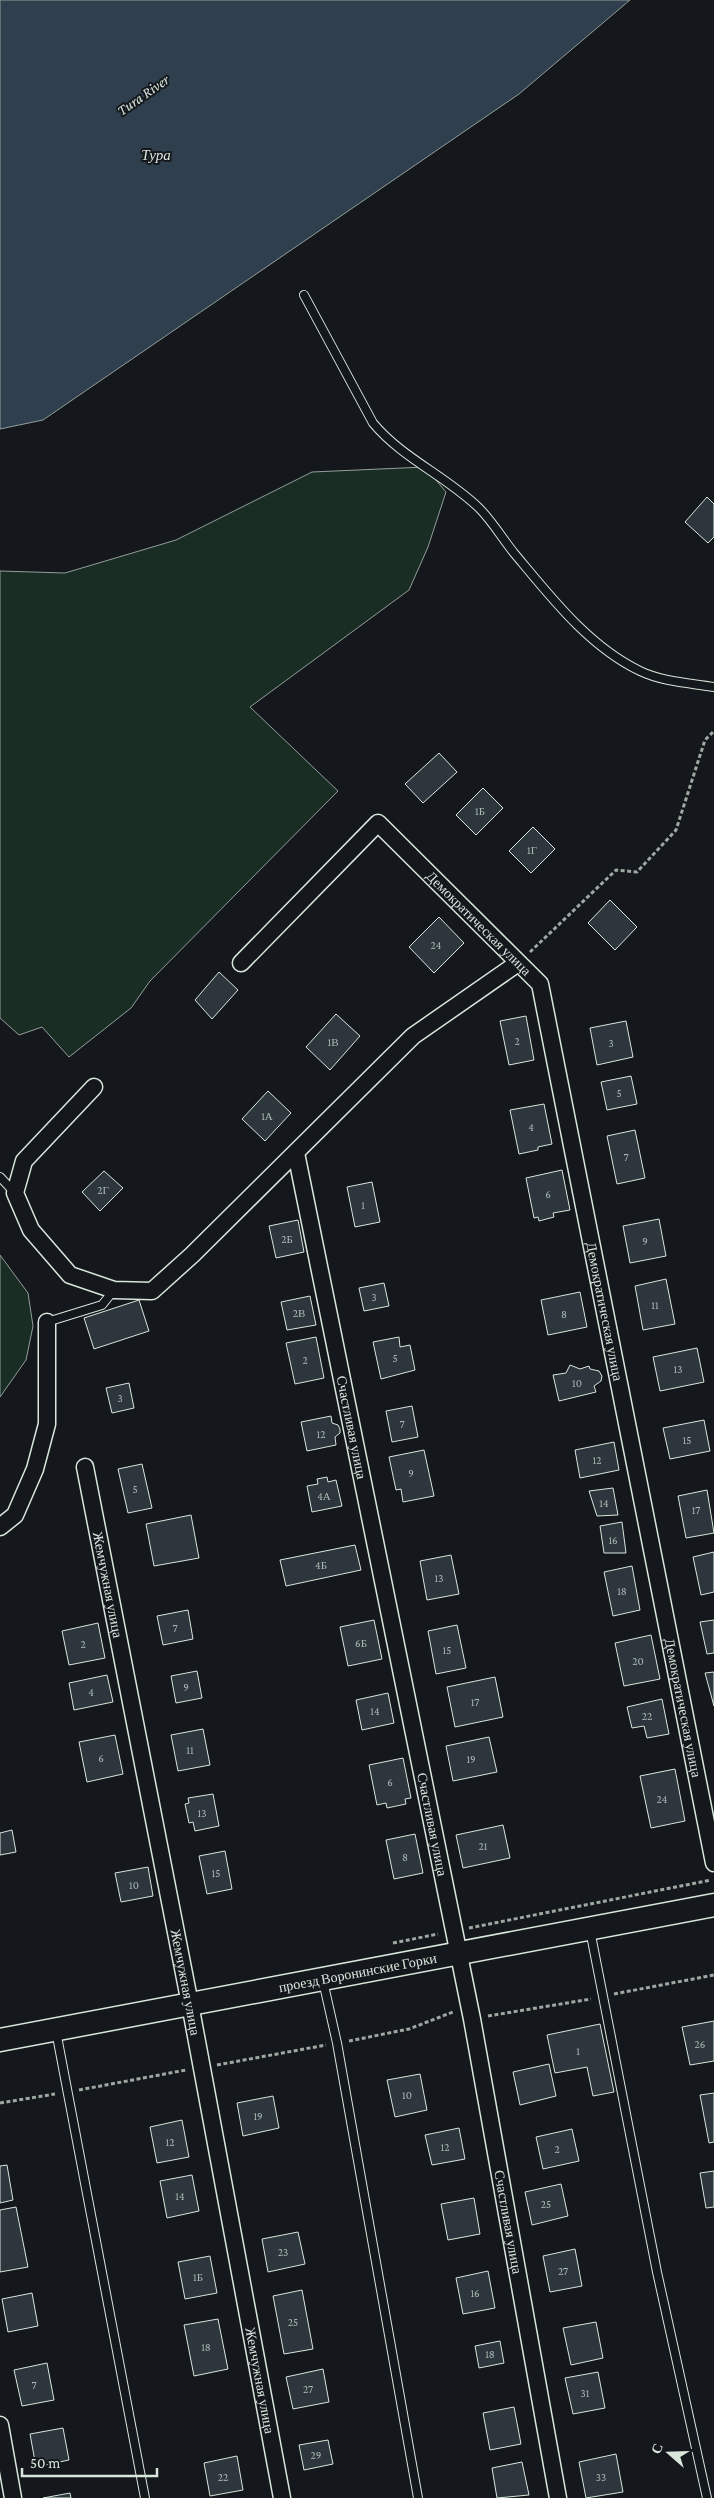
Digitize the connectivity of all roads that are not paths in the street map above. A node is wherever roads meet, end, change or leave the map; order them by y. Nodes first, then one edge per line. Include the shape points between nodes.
1 (304, 295) dead end
2 (714, 687) edge
3 (241, 963) dead end
4 (518, 963) junction
5 (94, 1087) dead end
6 (296, 1153) junction
7 (0, 1177) edge
8 (16, 1193) junction
9 (114, 1290) junction
10 (47, 1322) joint
11 (85, 1467) dead end
12 (0, 1527) edge
13 (714, 1863) edge
14 (714, 1905) edge
15 (589, 1928) junction
16 (459, 1953) junction
17 (322, 1979) junction
18 (190, 2004) junction
19 (56, 2029) junction
20 (0, 2040) edge
21 (0, 2425) edge
22 (13, 2498) edge
23 (144, 2498) edge
24 (282, 2498) edge
25 (418, 2498) edge
26 (558, 2498) edge
27 (707, 2498) edge

1 - 2 lane via 373,423 386,439 456,488 480,509 554,600 591,636 608,651 641,671 661,679
3 - 4 street, Демократическая улица via 378,823
4 - 6 street via 413,1036
4 - 13 street, Демократическая улица via 540,984
5 - 8 street via 24,1161
6 - 9 street via 152,1291
6 - 16 street, Счастливая улица
7 - 8 lane
8 - 9 street via 31,1230 70,1275
9 - 10 lane via 102,1306
10 - 12 street via 47,1424 35,1469 15,1515
11 - 18 street, Жемчужная улица
14 - 15 street, проезд Воронинские Горки
15 - 16 street, проезд Воронинские Горки
15 - 27 lane via 657,2272
16 - 17 street, проезд Воронинские Горки
16 - 26 street, Счастливая улица
17 - 18 street, проезд Воронинские Горки
17 - 25 lane via 337,2043
18 - 19 street, проезд Воронинские Горки
18 - 24 street, Жемчужная улица
19 - 20 street, проезд Воронинские Горки
19 - 23 lane
21 - 22 street

